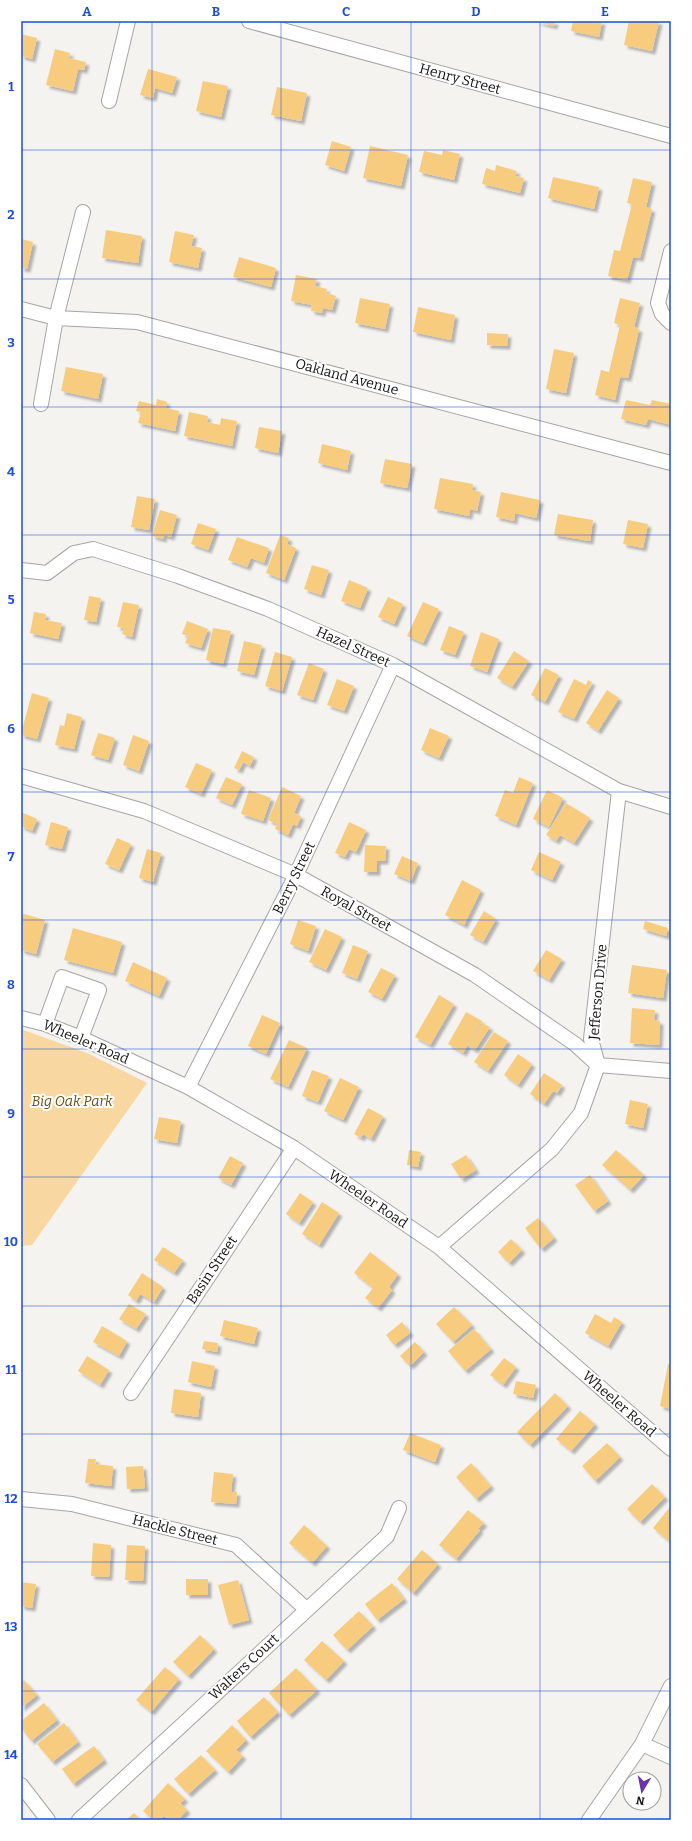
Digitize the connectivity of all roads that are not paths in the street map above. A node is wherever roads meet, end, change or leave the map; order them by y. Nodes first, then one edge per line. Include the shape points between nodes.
1 (128, 21) edge
2 (249, 21) edge
3 (109, 101) dead end
4 (671, 136) edge
5 (82, 212) dead end
6 (671, 251) edge
7 (21, 309) edge
8 (56, 318) junction
9 (671, 324) edge
10 (41, 404) dead end
11 (671, 463) edge
12 (21, 570) edge
13 (394, 665) junction
14 (21, 776) edge
15 (619, 791) junction
16 (671, 807) edge
17 (296, 875) junction
18 (21, 1018) edge
19 (45, 1024) junction
20 (81, 1038) junction
21 (598, 1065) junction
22 (671, 1071) edge
23 (188, 1088) junction
24 (294, 1148) junction
25 (439, 1247) junction
26 (131, 1392) dead end
27 (671, 1449) edge
28 (21, 1500) edge
29 (399, 1508) dead end
30 (306, 1609) junction
31 (671, 1686) edge
32 (642, 1744) junction
33 (671, 1757) edge
34 (21, 1785) edge
35 (48, 1820) edge
36 (79, 1820) edge
37 (589, 1820) edge

1 - 3 street
2 - 4 street, Henry Street
5 - 8 street
6 - 9 street via 658,303 662,314
7 - 8 street, Oakland Avenue
8 - 10 street
8 - 11 street, Oakland Avenue via 137,322
12 - 13 street, Hazel Street via 47,574 74,553 93,549 178,576 268,609
13 - 15 street, Hazel Street
13 - 17 street, Berry Street
14 - 17 street, Royal Street via 144,812
15 - 16 street, Hazel Street
15 - 21 street, Jefferson Drive via 591,1039
17 - 21 street, Royal Street via 475,975 576,1044
17 - 23 street, Berry Street
18 - 19 street, Wheeler Road
19 - 20 street, Wheeler Road
19 - 20 street via 62,977 99,990
20 - 23 street, Wheeler Road
21 - 22 street
21 - 25 street via 581,1112 552,1149
23 - 24 street, Wheeler Road
24 - 25 street, Wheeler Road
24 - 26 street, Basin Street
25 - 27 street, Wheeler Road
28 - 30 street, Hackle Street via 72,1504 236,1545
29 - 30 street, Walters Court via 387,1536
30 - 36 street, Walters Court
31 - 32 street
32 - 33 street
32 - 37 street
34 - 35 street

